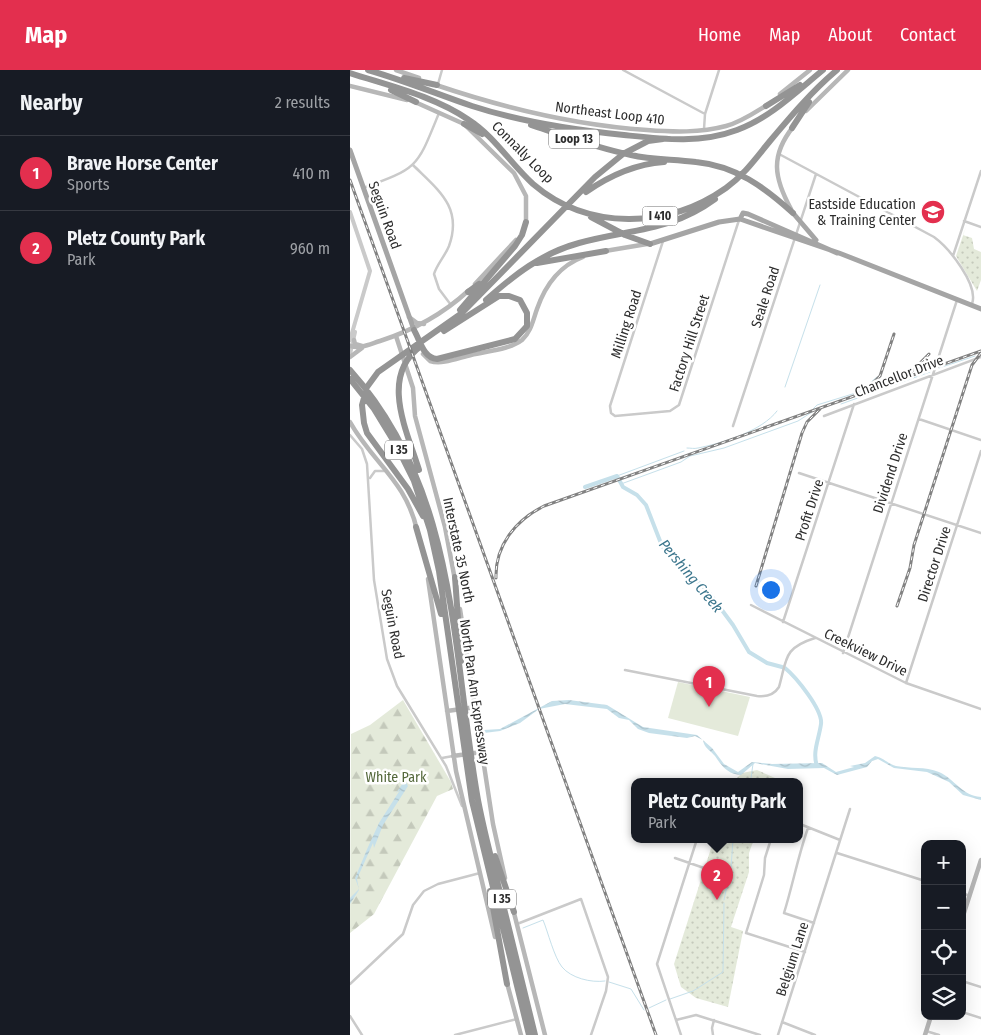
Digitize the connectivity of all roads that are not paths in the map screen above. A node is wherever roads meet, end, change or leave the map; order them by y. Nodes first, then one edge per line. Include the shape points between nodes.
1 (396, 70) edge
2 (442, 70) edge
3 (623, 70) edge
4 (719, 70) edge
5 (810, 70) edge
6 (823, 70) edge
7 (838, 70) edge
8 (848, 70) edge
9 (372, 71) edge
10 (350, 73) edge
11 (362, 77) junction
12 (829, 77) junction
13 (437, 85) junction
14 (350, 86) edge
15 (416, 102) junction
16 (472, 106) junction
17 (766, 106) junction
18 (440, 111) junction
19 (704, 114) junction
20 (464, 124) junction
21 (792, 128) junction
22 (704, 130) junction
23 (663, 139) junction
24 (498, 146) junction
25 (350, 150) edge
26 (779, 153) junction
27 (678, 161) junction
28 (413, 165) junction
29 (981, 171) edge
30 (816, 174) junction
31 (735, 181) junction
32 (364, 188) junction
33 (572, 202) junction
34 (579, 210) junction
35 (350, 212) edge
36 (793, 213) junction
37 (740, 219) junction
38 (964, 221) junction
39 (526, 222) junction
40 (800, 223) junction
41 (981, 227) edge
42 (796, 237) junction
43 (663, 241) junction
44 (650, 244) junction
45 (820, 244) junction
46 (528, 247) junction
47 (606, 251) junction
48 (838, 254) junction
49 (953, 256) junction
50 (524, 268) junction
51 (470, 294) junction
52 (957, 300) junction
53 (452, 305) junction
54 (972, 305) junction
55 (981, 309) edge
56 (468, 315) junction
57 (409, 317) junction
58 (426, 324) junction
59 (440, 329) junction
60 (414, 330) junction
61 (396, 336) junction
62 (429, 338) junction
63 (352, 340) edge
64 (351, 347) edge
65 (363, 347) junction
66 (350, 356) edge
67 (981, 357) edge
68 (350, 373) edge
69 (933, 373) junction
70 (854, 404) junction
71 (611, 413) joint
72 (824, 416) dead end
73 (918, 419) junction
74 (350, 422) edge
75 (733, 426) dead end
76 (350, 435) edge
77 (981, 440) edge
78 (981, 451) edge
79 (387, 472) junction
80 (799, 473) dead end
81 (370, 480) junction
82 (828, 483) junction
83 (421, 484) junction
84 (891, 504) junction
85 (957, 525) junction
86 (416, 526) junction
87 (430, 530) junction
88 (981, 533) edge
89 (454, 577) junction
90 (751, 605) dead end
91 (761, 610) junction
92 (758, 616) dead end
93 (783, 622) junction
94 (815, 638) junction
95 (449, 645) junction
96 (843, 653) junction
97 (625, 670) dead end
98 (906, 683) junction
99 (463, 695) junction
100 (461, 707) junction
101 (476, 707) junction
102 (981, 709) edge
103 (447, 711) junction
104 (482, 752) junction
105 (453, 756) junction
106 (442, 758) junction
107 (469, 763) junction
108 (478, 800) junction
109 (850, 809) dead end
110 (466, 818) junction
111 (803, 826) edge
112 (808, 828) junction
113 (840, 840) junction
114 (803, 842) edge
115 (696, 843) edge
116 (770, 843) edge
117 (803, 843) edge
118 (483, 848) junction
119 (837, 853) junction
120 (675, 858) dead end
121 (981, 860) edge
122 (689, 863) junction
123 (704, 868) dead end
124 (480, 873) junction
125 (921, 880) edge
126 (821, 888) dead end
127 (825, 888) junction
128 (966, 895) edge
129 (970, 896) junction
130 (966, 908) edge
131 (514, 912) junction
132 (814, 923) junction
133 (517, 924) junction
134 (805, 952) junction
135 (966, 982) edge
136 (350, 984) edge
137 (507, 984) junction
138 (981, 987) edge
139 (966, 1013) edge
140 (350, 1016) edge
141 (981, 1018) edge
142 (517, 1019) junction
143 (676, 1020) junction
144 (714, 1020) junction
145 (930, 1020) edge
146 (782, 1022) junction
147 (926, 1033) edge
148 (362, 1035) edge
149 (455, 1035) edge
150 (521, 1035) edge
151 (530, 1035) edge
152 (535, 1035) edge
153 (545, 1035) edge
154 (591, 1035) edge
155 (681, 1035) edge
156 (713, 1035) edge
157 (760, 1035) edge
158 (778, 1035) edge
159 (815, 1035) edge
160 (939, 1035) edge

1 - 13 main road, Northeast Loop 410
2 - 13 street
3 - 19 street
4 - 19 street
5 - 17 main road, Northeast Loop 410
6 - 17 highway
6 - 23 highway, Connally Loop via 775,109 737,130 703,138
7 - 12 highway, Connally Loop / I 410
8 - 21 main road via 824,91
9 - 13 highway
9 - 16 highway, Connally Loop
10 - 11 highway, Connally Loop / I 410
11 - 15 highway
11 - 24 highway, Connally Loop / I 410 via 457,112
12 - 21 highway
12 - 31 highway, Connally Loop / I 410
13 - 22 main road, Northeast Loop 410 via 497,104 575,122 624,128
14 - 15 main road
15 - 18 main road
16 - 23 highway, Connally Loop via 548,125
16 - 27 highway, Loop 13 via 607,150
17 - 22 main road, Northeast Loop 410 via 735,123
18 - 20 main road
18 - 28 street via 423,152
19 - 22 street
20 - 24 highway
20 - 39 main road via 514,173 523,187
21 - 26 main road
23 - 33 highway via 630,149 595,177
24 - 34 highway, Connally Loop / I 410 via 531,182
25 - 32 main road, Seguin Road
26 - 30 street
26 - 36 main road via 779,184
27 - 33 highway via 622,172 602,180
27 - 36 highway, Loop 13 via 710,164 736,172 763,187
28 - 32 street via 401,174
28 - 53 street via 442,194 450,207 451,237 434,274 439,289
29 - 38 street
30 - 40 street, Seale Road
30 - 49 street via 923,230 942,243
31 - 34 highway, Connally Loop / I 410 via 703,202 650,218 612,218
31 - 50 highway via 704,207 678,221 578,243
32 - 57 main road, Seguin Road
33 - 46 highway
34 - 44 highway
35 - 63 street via 370,271
36 - 40 main road, Loop 13
37 - 42 main road, Loop 13
37 - 43 main road, Loop 13 via 719,222
37 - 71 street, Factory Hill Street via 679,405 670,411 618,417
38 - 41 street
38 - 49 street
39 - 51 main road via 514,242
39 - 51 highway via 519,240 505,259
40 - 42 street, Seale Road
40 - 45 main road, Loop 13
42 - 45 main road, Loop 13
42 - 48 main road, Loop 13
42 - 75 street, Seale Road
43 - 44 main road, Loop 13
43 - 71 street, Milling Road via 610,406
44 - 47 main road
45 - 48 main road, Loop 13
46 - 51 highway
46 - 59 highway via 478,298
47 - 50 highway via 554,259
47 - 60 main road via 578,259 556,275 542,296 528,332 517,343 436,363 423,354
48 - 52 main road, Loop 13
49 - 54 street via 974,291
50 - 56 highway
51 - 53 main road
51 - 59 highway
52 - 54 main road, Loop 13
52 - 69 street, Dividend Drive
53 - 58 main road
54 - 55 main road, Loop 13
56 - 60 highway via 494,298 509,296 523,303 528,318 525,330 515,339 437,359 427,355
56 - 62 highway
57 - 58 main road via 417,323
57 - 60 main road, Seguin Road
58 - 60 main road
59 - 62 highway
60 - 61 main road
61 - 65 main road
61 - 89 main road, Interstate 35 North via 413,388 415,416 444,524
62 - 83 highway via 409,357 400,374 399,400
62 - 87 highway via 393,360 371,380 362,405 367,433 408,489
63 - 64 street
63 - 65 main road
64 - 65 main road
64 - 66 street
65 - 66 main road
67 - 69 street, Chancellor Drive
68 - 83 highway, North Pan Am Expressway / I 35 via 391,425
68 - 87 highway, North Pan Am Expressway / I 35 via 399,450
69 - 70 street, Chancellor Drive
69 - 73 street, Dividend Drive
70 - 72 street, Chancellor Drive
70 - 82 street, Profit Drive
73 - 77 street
73 - 84 street, Dividend Drive
74 - 79 main road
76 - 81 street, Seguin Road via 365,455
78 - 85 street, Director Drive
79 - 81 street via 375,471
79 - 86 main road via 407,498
80 - 82 street
81 - 106 street, Seguin Road via 373,574 386,652 397,686
82 - 84 street
82 - 93 street, Profit Drive
83 - 99 highway, North Pan Am Expressway / I 35 via 441,550
84 - 85 street
84 - 96 street, Dividend Drive
85 - 88 street
85 - 98 street, Director Drive
86 - 95 highway
86 - 103 main road via 429,584
87 - 95 highway, North Pan Am Expressway / I 35
89 - 99 highway
89 - 101 main road, Interstate 35 North
90 - 91 street
91 - 92 street
91 - 93 street
93 - 94 street
94 - 96 street, Creekview Drive
94 - 97 street, Creekview Drive via 801,642 788,653 779,687 766,696
95 - 100 highway, North Pan Am Expressway / I 35
96 - 98 street, Creekview Drive
98 - 102 street, Creekview Drive
99 - 100 highway, North Pan Am Expressway / I 35
100 - 107 highway, North Pan Am Expressway / I 35
101 - 103 main road
101 - 104 main road, Interstate 35 North
103 - 105 main road
104 - 105 main road
104 - 131 main road, Interstate 35 North via 493,824
105 - 106 street
105 - 110 main road
106 - 110 street, Seguin Road
107 - 108 highway, North Pan Am Expressway / I 35
107 - 118 highway, North Pan Am Expressway / I 35
108 - 131 highway
108 - 152 highway, North Pan Am Expressway / I 35
109 - 113 street, Belgium Lane
110 - 124 main road
111 - 112 street
112 - 113 street
112 - 114 street
113 - 119 street, Belgium Lane
115 - 122 street
116 - 134 street via 764,875 746,933
117 - 132 street via 784,913
118 - 137 highway
118 - 151 highway, North Pan Am Expressway / I 35
119 - 125 street
119 - 127 street, Belgium Lane
120 - 122 street
121 - 129 main road
122 - 123 street
122 - 143 street via 657,964
124 - 136 street via 425,890 414,903 403,934
124 - 137 main road
126 - 127 street
127 - 132 street, Belgium Lane
128 - 129 street
129 - 130 main road
131 - 133 main road, Interstate 35 North
132 - 134 street, Belgium Lane
133 - 153 main road, Interstate 35 North
133 - 154 street via 581,899 608,977
134 - 146 street, Belgium Lane
135 - 138 street
137 - 142 main road
139 - 141 street
140 - 148 street
142 - 149 street
142 - 150 main road
143 - 144 street via 696,1015
143 - 155 street
144 - 156 street
144 - 157 street
145 - 147 main road
146 - 158 street, Belgium Lane
146 - 159 street
147 - 160 street

